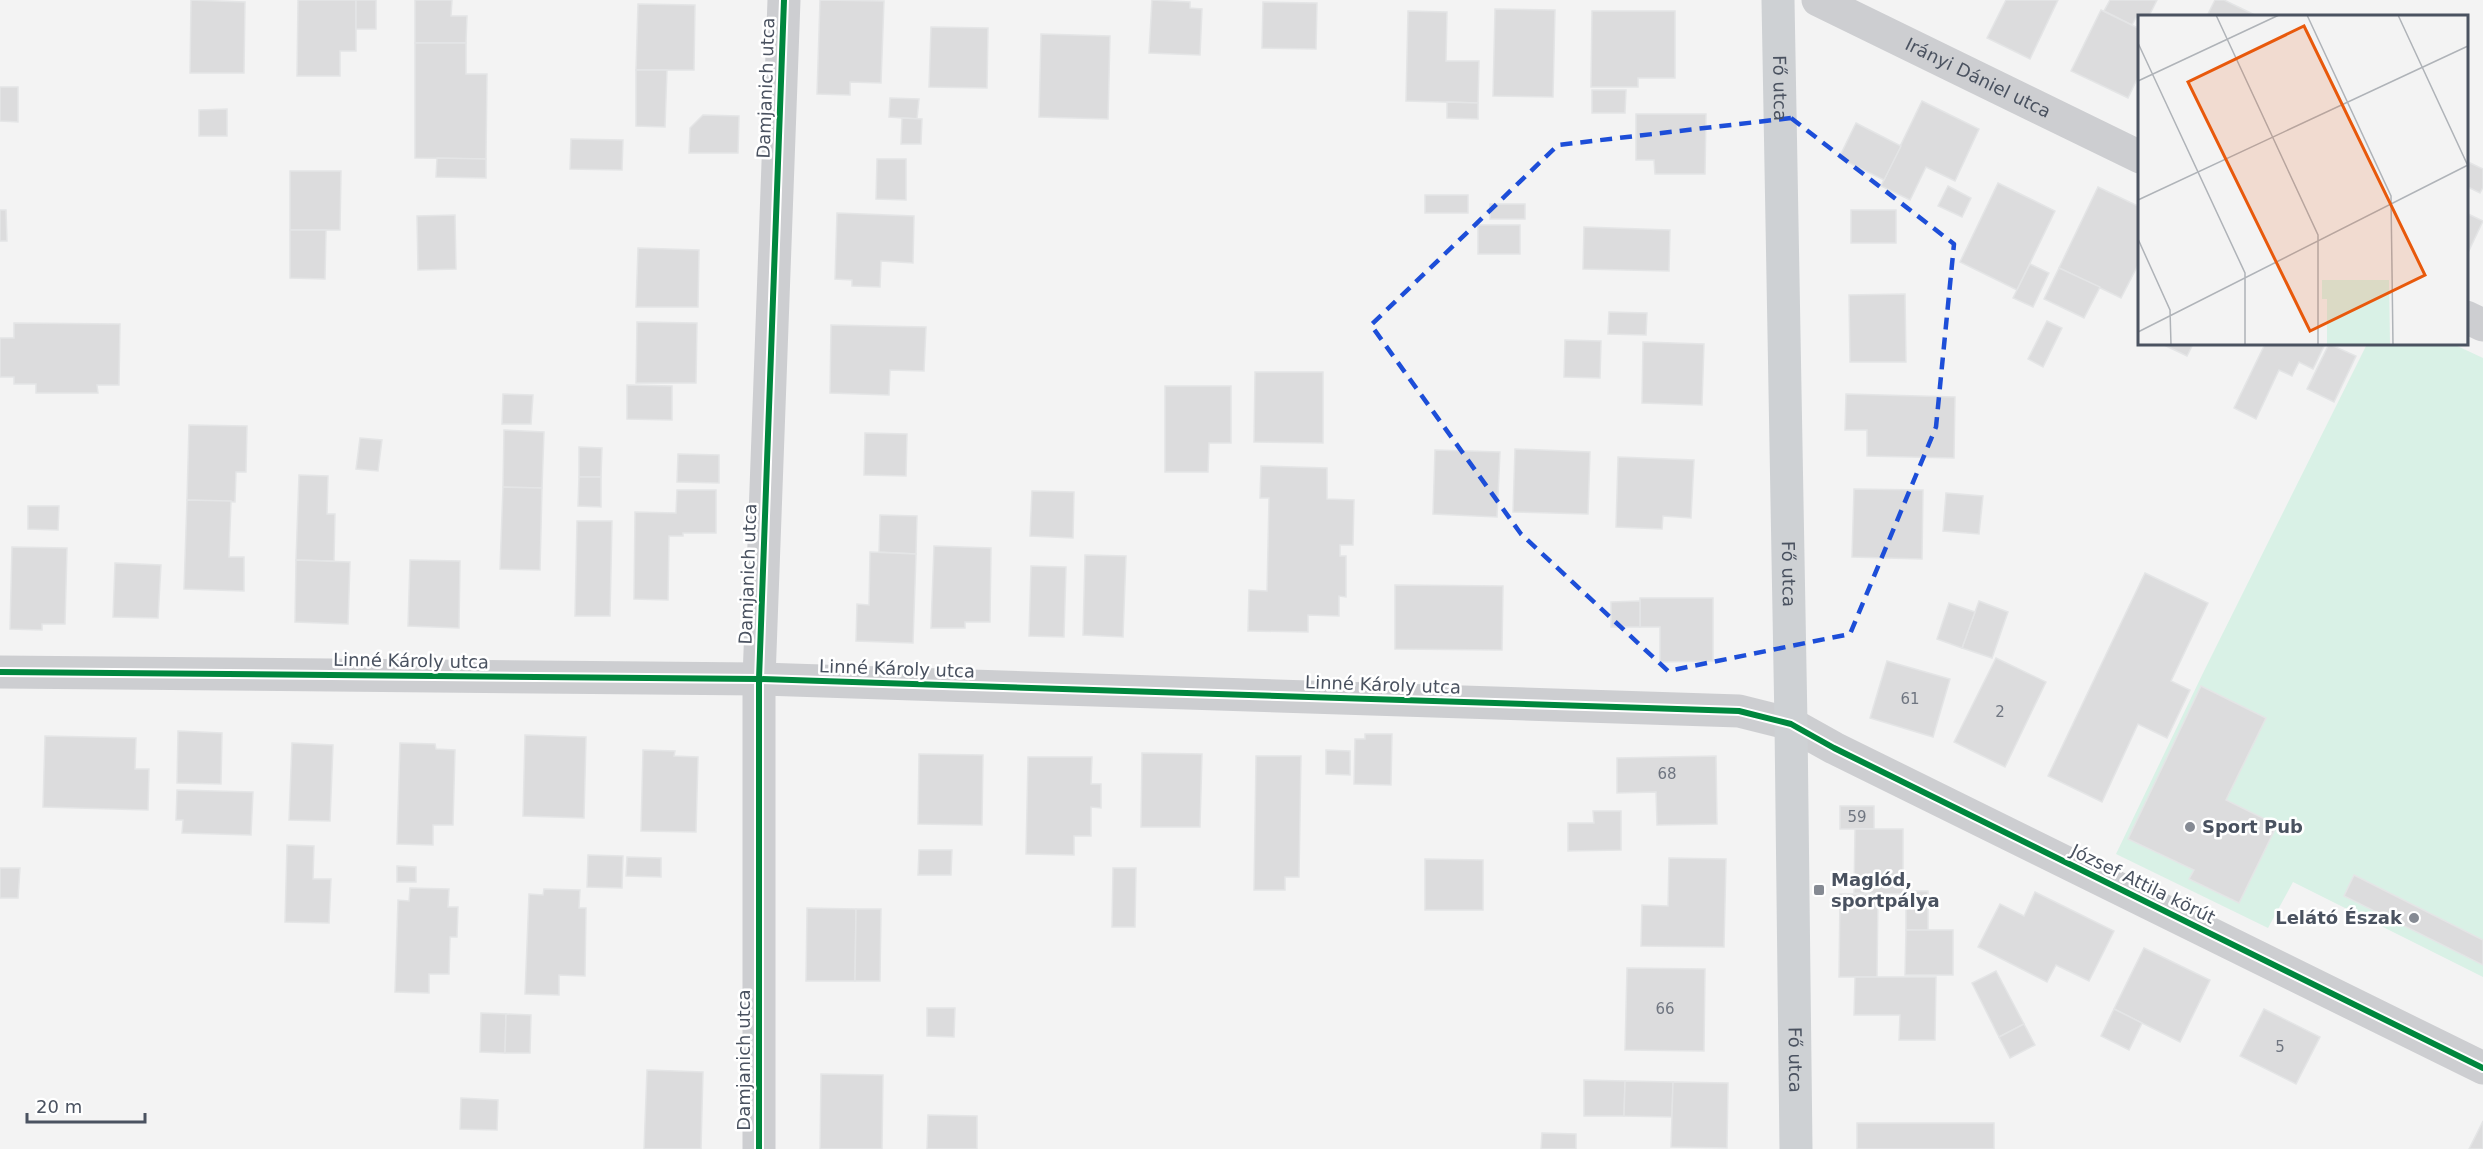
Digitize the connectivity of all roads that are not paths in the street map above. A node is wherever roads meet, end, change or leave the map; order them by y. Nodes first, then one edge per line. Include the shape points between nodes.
1 (784, 0) edge
2 (1778, 0) edge
3 (1818, 0) edge
4 (2138, 157) edge
5 (2468, 318) edge
6 (2483, 325) edge
7 (0, 672) edge
8 (759, 679) junction
9 (1791, 724) junction
10 (2483, 1068) edge
11 (759, 1149) edge
12 (1796, 1149) edge

1 - 8 street, Damjanich utca
2 - 9 main road, Fő utca
3 - 4 street, Irányi Dániel utca
5 - 6 street
7 - 8 street, Linné Károly utca
8 - 9 street, Linné Károly utca via 1739,711
8 - 11 street, Damjanich utca
9 - 10 street, József Attila körút
9 - 12 main road, Fő utca

